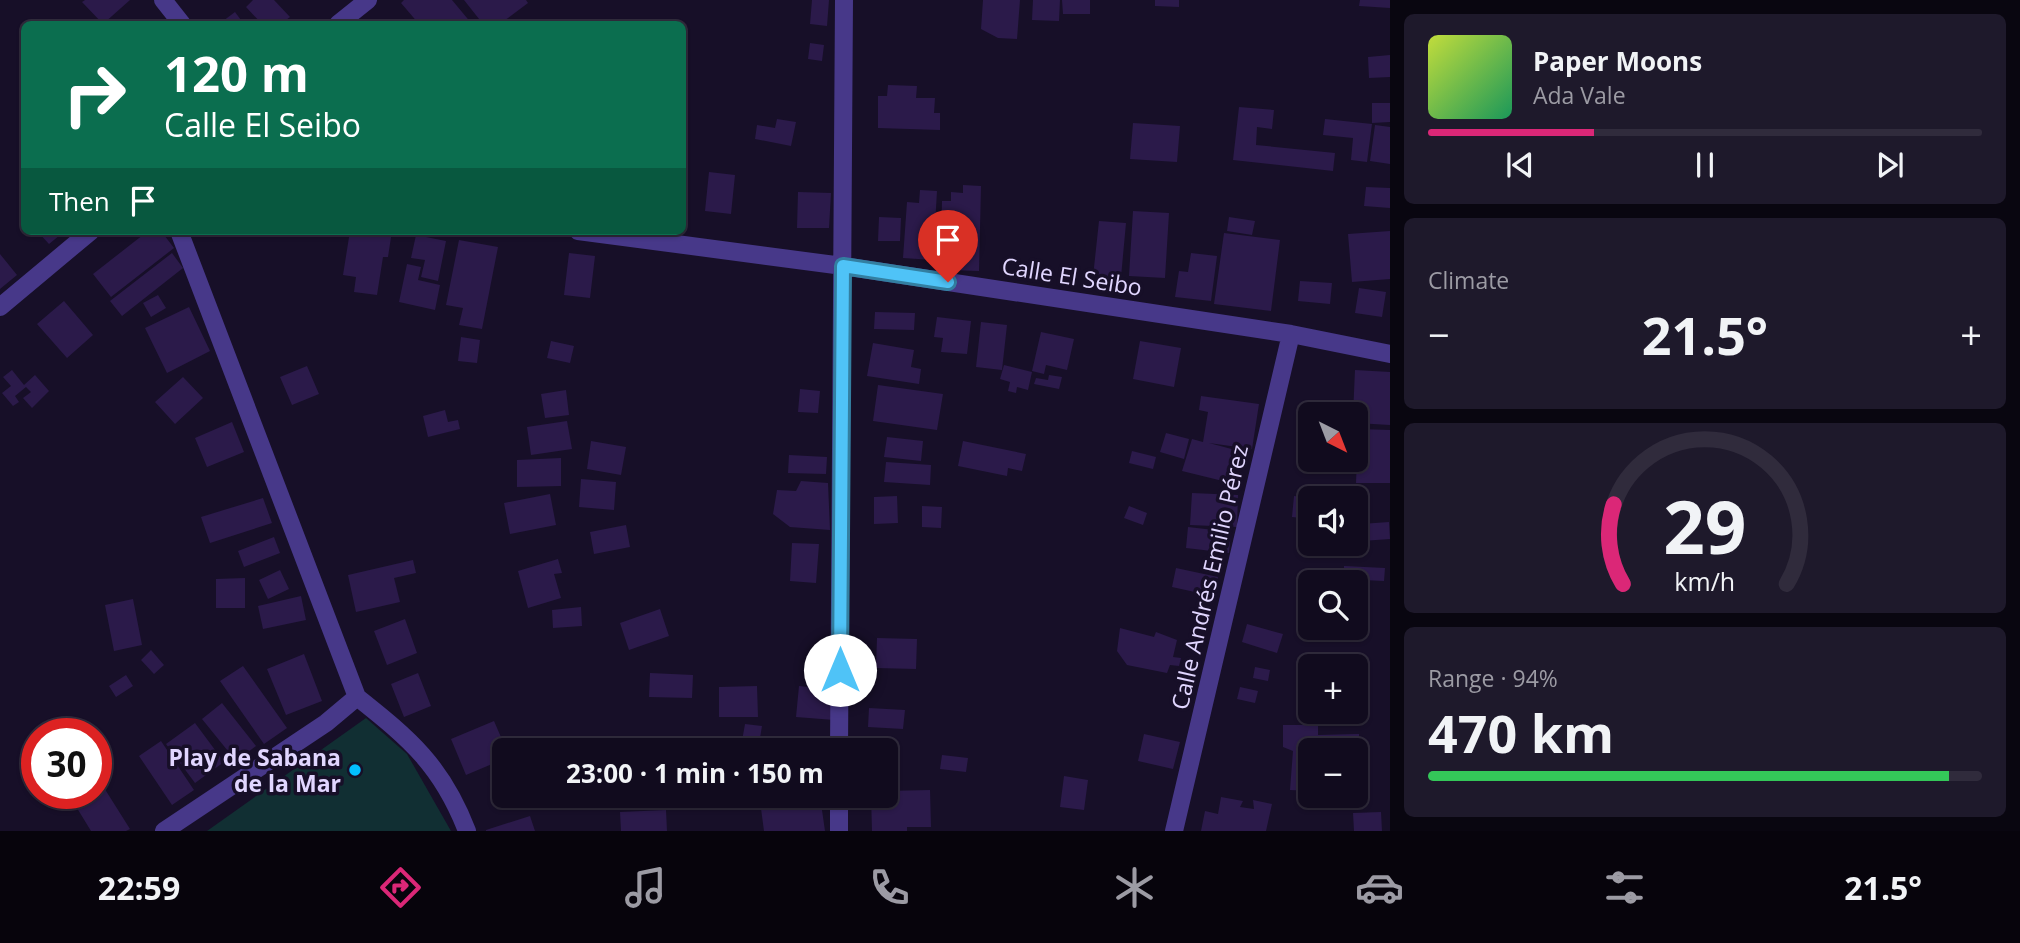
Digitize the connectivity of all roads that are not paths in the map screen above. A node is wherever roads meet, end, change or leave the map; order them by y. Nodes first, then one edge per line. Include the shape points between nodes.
1 (163, 0) edge
2 (368, 0) edge
3 (845, 0) edge
4 (180, 21) edge
5 (342, 21) edge
6 (86, 235) edge
7 (181, 235) edge
8 (608, 235) edge
9 (843, 266) junction
10 (0, 307) edge
11 (1291, 334) junction
12 (1390, 354) edge
13 (357, 697) junction
14 (839, 738) edge
15 (839, 808) edge
16 (164, 831) edge
17 (467, 831) edge
18 (839, 831) edge
19 (1174, 831) edge

1 - 4 street
2 - 5 street
3 - 9 street
6 - 10 street
7 - 13 street
8 - 9 street, Calle El Seibo
9 - 11 street, Calle El Seibo
9 - 14 street
11 - 12 street, Calle El Seibo
11 - 19 street, Calle Andrés Emilio Pérez
13 - 16 street via 326,723
13 - 17 street via 406,736 431,763
15 - 18 street

